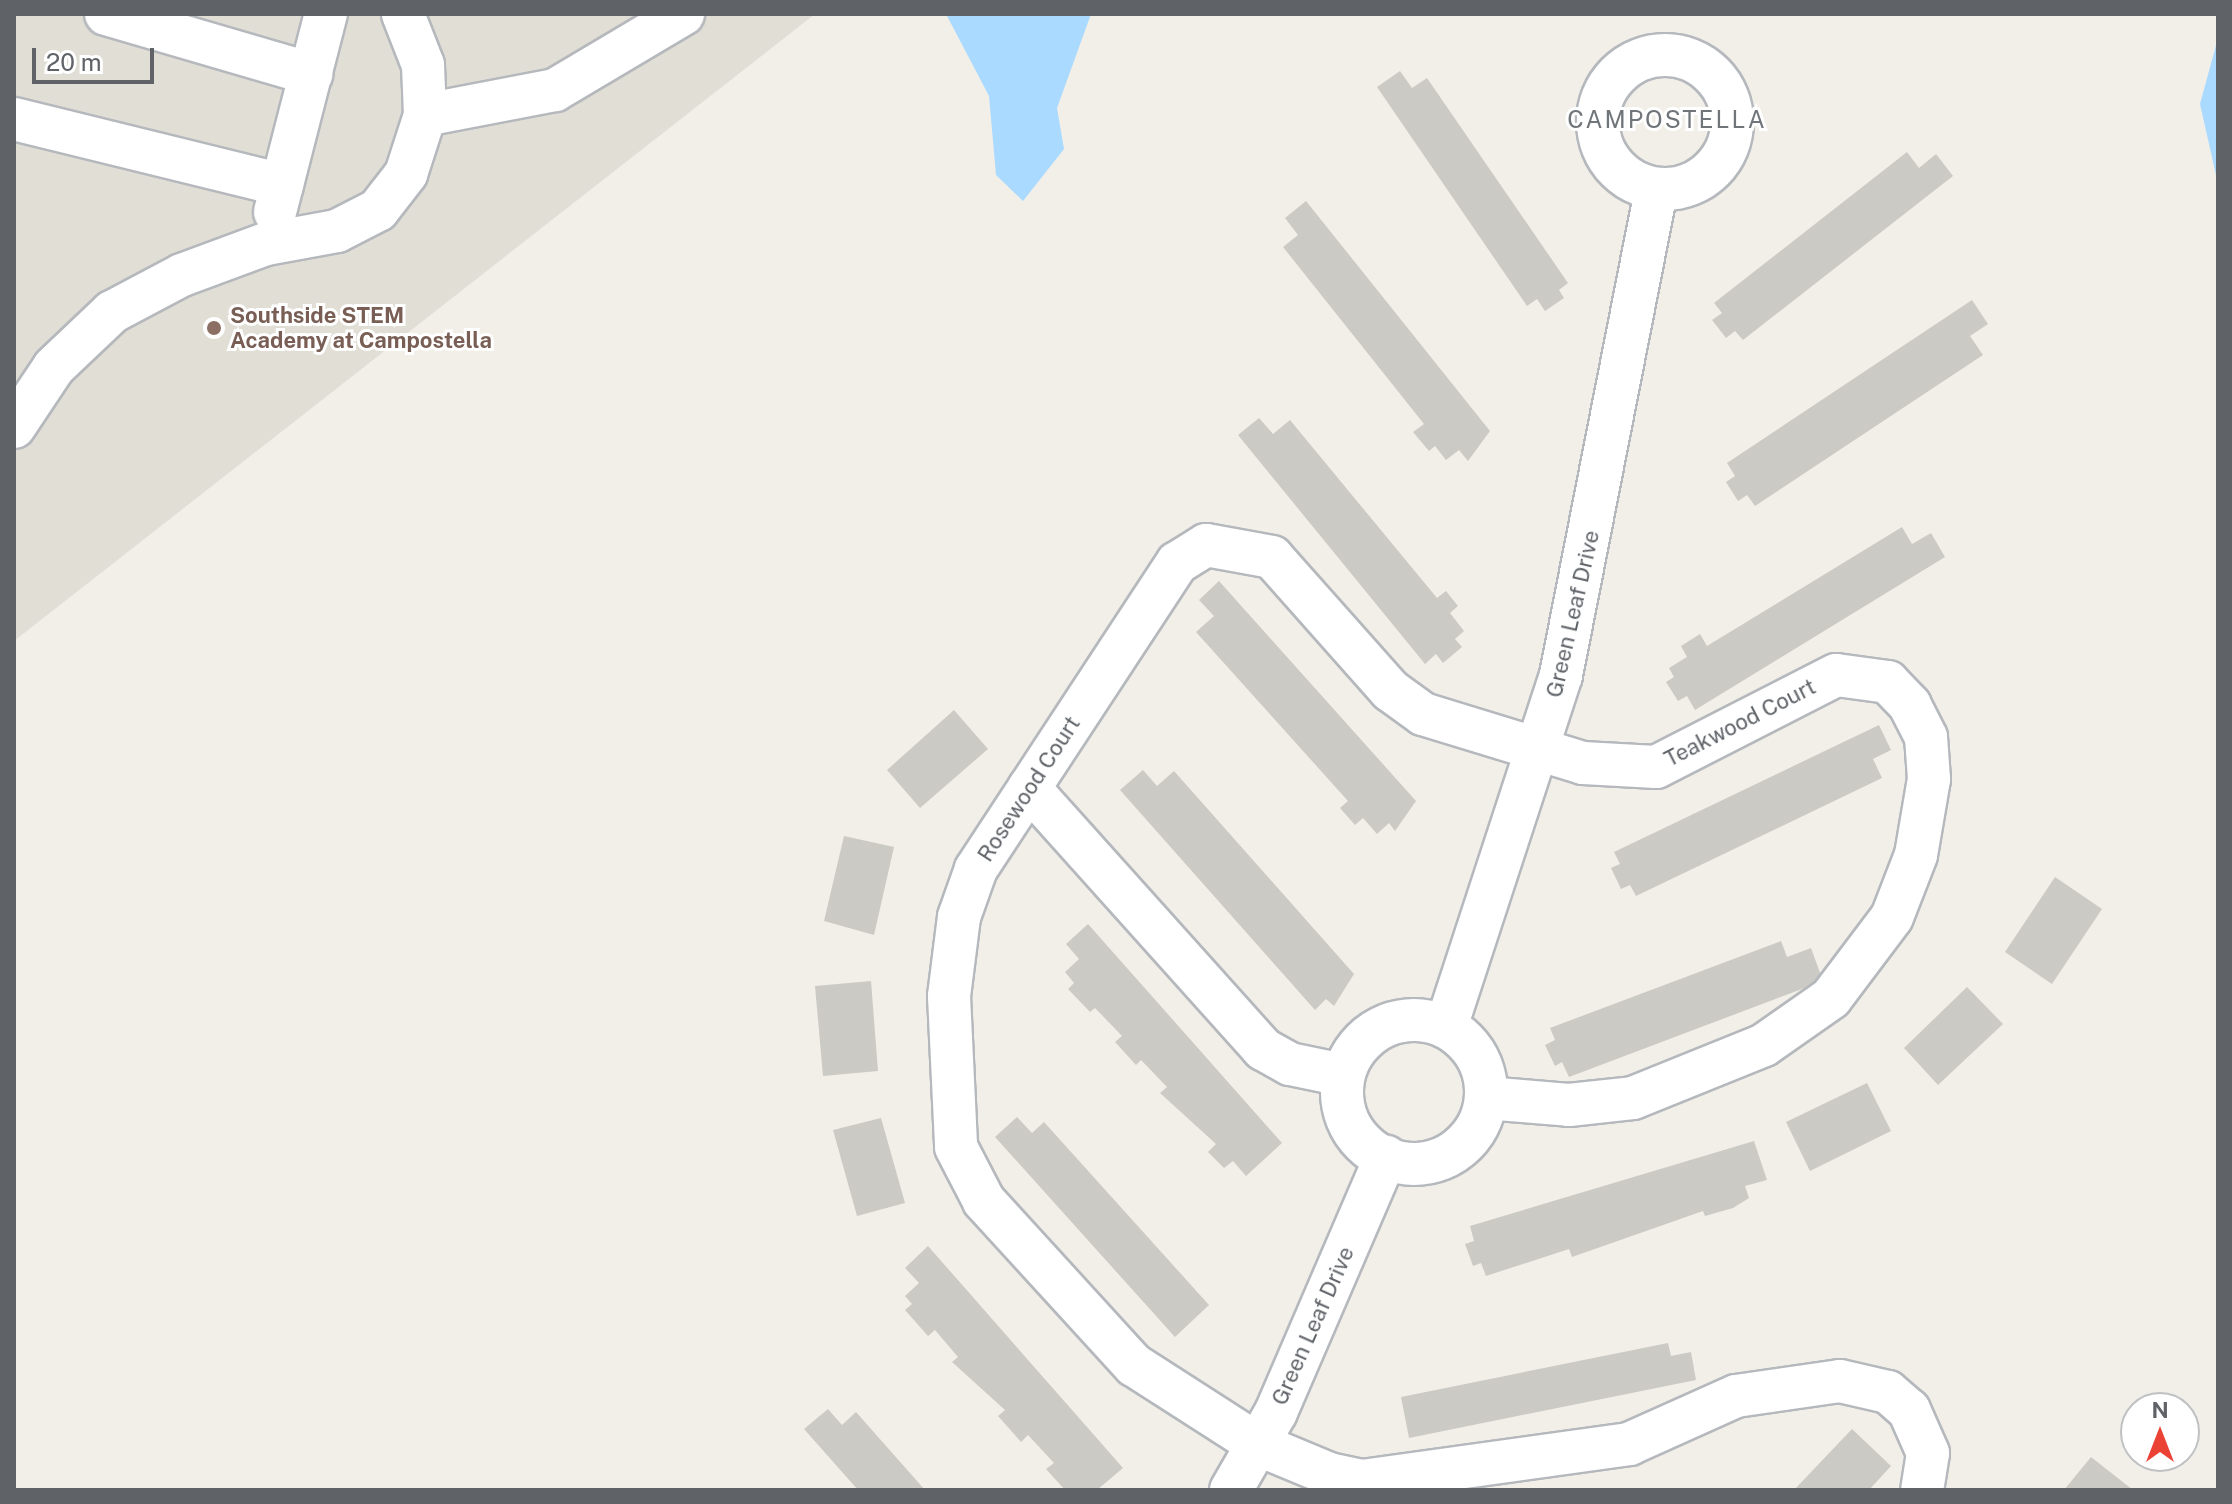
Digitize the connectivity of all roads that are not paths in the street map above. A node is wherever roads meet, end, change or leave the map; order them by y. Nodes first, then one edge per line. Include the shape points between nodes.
1 (106, 14) edge
2 (326, 14) edge
3 (403, 14) edge
4 (683, 14) edge
5 (311, 74) junction
6 (425, 115) junction
7 (14, 119) edge
8 (282, 185) junction
9 (1656, 189) dead end
10 (266, 244) junction
11 (14, 427) edge
12 (1538, 751) junction
13 (1029, 788) junction
14 (1446, 1027) junction
15 (1343, 1075) junction
16 (1486, 1098) junction
17 (1386, 1157) junction
18 (1257, 1444) junction
19 (1231, 1490) edge
20 (1922, 1490) edge

1 - 5 street
2 - 5 street
3 - 6 street via 423,65
4 - 6 street via 555,90
5 - 8 street
6 - 10 street via 406,174 378,210 337,231
7 - 8 street
8 - 10 street
9 - 12 street, Green Leaf Drive via 1577,613
10 - 11 street via 182,275 112,312 54,367
12 - 13 street, Rosewood Court via 1423,714 1390,690 1272,557 1206,545 1177,563
12 - 14 street, Green Leaf Drive
12 - 16 street, Teakwood Court via 1656,767 1836,675 1862,675 1888,682 1910,705 1926,737 1929,779 1916,855 1892,917 1808,1019 1633,1098 1569,1105
13 - 15 street via 1263,1049 1290,1064
13 - 18 street, Rosewood Court via 976,869 953,944 956,1147 984,1201 1134,1365
14 - 15 street via 1403,1020 1376,1029
14 - 16 street via 1477,1054
15 - 17 street via 1342,1103 1352,1130
16 - 17 street via 1474,1135 1452,1154 1426,1163
17 - 18 street, Green Leaf Drive
18 - 19 street, Green Leaf Drive
18 - 20 street, Rosewood Court via 1363,1481 1629,1444 1736,1396 1840,1381 1888,1392 1909,1410 1928,1453

